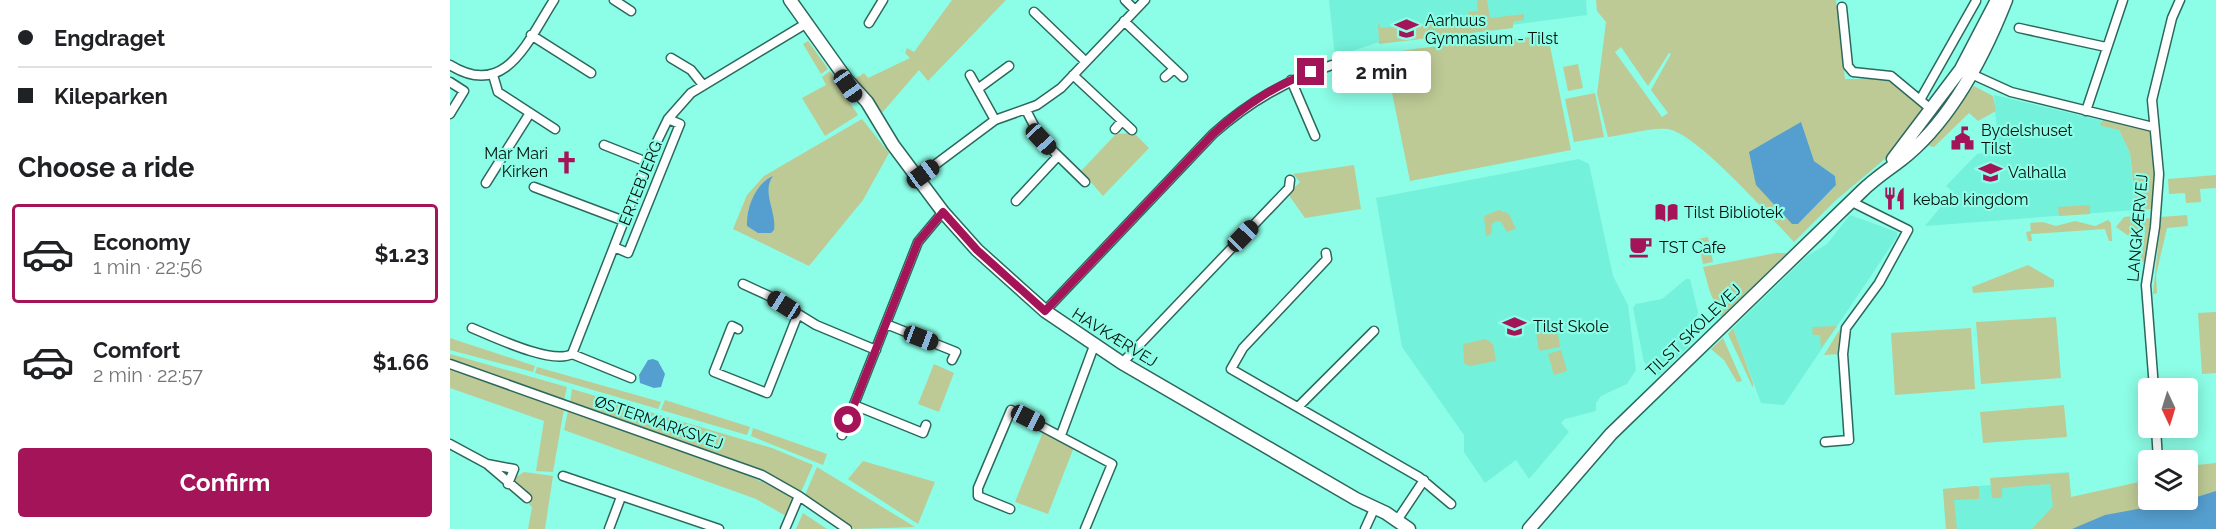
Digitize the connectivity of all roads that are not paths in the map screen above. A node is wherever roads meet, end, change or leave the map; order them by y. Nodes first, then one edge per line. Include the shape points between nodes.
1 (554, 0) edge
2 (614, 0) edge
3 (790, 0) edge
4 (883, 0) edge
5 (1125, 0) edge
6 (1145, 0) edge
7 (1997, 0) edge
8 (2006, 0) edge
9 (2122, 0) edge
10 (2180, 0) edge
11 (1976, 1) edge
12 (1842, 7) dead end
13 (1047, 9) dead end
14 (1135, 10) junction
15 (631, 11) dead end
16 (1124, 21) junction
17 (807, 23) junction
18 (869, 23) dead end
19 (2019, 28) dead end
20 (531, 35) junction
21 (2106, 47) junction
22 (671, 58) dead end
23 (1085, 61) junction
24 (1332, 65) dead end
25 (1009, 66) dead end
26 (451, 68) edge
27 (1173, 69) junction
28 (1966, 71) junction
29 (591, 73) dead end
30 (493, 75) junction
31 (970, 75) dead end
32 (1073, 75) junction
33 (1165, 77) dead end
34 (1183, 78) dead end
35 (1291, 80) junction
36 (450, 82) edge
37 (703, 85) junction
38 (978, 88) junction
39 (1920, 100) junction
40 (1026, 110) junction
41 (1932, 110) junction
42 (2086, 111) junction
43 (530, 113) junction
44 (450, 114) edge
45 (668, 119) junction
46 (995, 120) junction
47 (1122, 121) junction
48 (2153, 127) junction
49 (555, 129) dead end
50 (1116, 129) dead end
51 (1132, 130) dead end
52 (1315, 136) dead end
53 (604, 145) dead end
54 (1058, 156) junction
55 (647, 162) junction
56 (1890, 165) junction
57 (916, 179) junction
58 (1290, 180) dead end
59 (1085, 182) dead end
60 (486, 183) dead end
61 (534, 187) dead end
62 (1016, 201) dead end
63 (1850, 201) junction
64 (943, 212) junction
65 (624, 221) junction
66 (614, 247) junction
67 (1326, 253) dead end
68 (743, 284) dead end
69 (1045, 311) junction
70 (798, 314) junction
71 (886, 324) junction
72 (472, 328) dead end
73 (738, 329) dead end
74 (1374, 331) dead end
75 (1094, 346) junction
76 (876, 350) junction
77 (572, 354) junction
78 (952, 360) dead end
79 (1122, 363) junction
80 (450, 364) edge
81 (631, 378) dead end
82 (2153, 378) edge
83 (854, 405) junction
84 (1298, 407) junction
85 (926, 425) dead end
86 (842, 435) dead end
87 (1061, 435) junction
88 (1825, 442) dead end
89 (450, 444) edge
90 (487, 464) junction
91 (563, 476) dead end
92 (1424, 480) junction
93 (508, 484) junction
94 (799, 496) junction
95 (621, 497) junction
96 (527, 498) dead end
97 (1451, 504) dead end
98 (1010, 509) dead end
99 (1373, 509) junction
100 (1396, 522) junction
101 (609, 529) edge
102 (719, 529) edge
103 (785, 529) edge
104 (847, 529) edge
105 (1085, 529) edge
106 (1365, 529) edge
107 (1409, 529) edge
108 (1529, 529) edge

1 - 20 street
2 - 15 street
3 - 17 street, HAVKÆRVEJ
4 - 18 street
5 - 14 street
6 - 14 street
7 - 28 street, TILST SKOLEVEJ
8 - 28 street, TILST SKOLEVEJ via 1990,40
9 - 21 street
10 - 48 street, LANGKÆRVEJ via 2155,83
11 - 39 street
12 - 39 street via 1848,66 1853,72 1891,76
13 - 23 street via 1037,14
14 - 16 street
16 - 23 street
16 - 27 street
17 - 37 street, ERTEBJERG
17 - 57 street, HAVKÆRVEJ
19 - 21 street
20 - 29 street
20 - 30 street via 511,63
21 - 42 street
22 - 37 street via 691,70
23 - 32 street
24 - 35 street
25 - 38 street
26 - 30 street via 473,76
27 - 33 street
27 - 34 street
28 - 41 street, TILST SKOLEVEJ
28 - 42 street via 2011,92
28 - 56 street, TILST SKOLEVEJ via 1944,113 1900,161
30 - 43 street via 498,92
31 - 38 street
32 - 40 street via 1056,92
32 - 47 street
35 - 52 street
35 - 69 street via 1240,110 1213,134
36 - 44 street via 464,91
37 - 45 street, ERTEBJERG via 681,102
38 - 46 street
39 - 41 street
40 - 46 street
40 - 54 street via 1034,129
41 - 56 street, TILST SKOLEVEJ
42 - 48 street
43 - 49 street
43 - 60 street
45 - 55 street, ERTEBJERG
45 - 66 street, ERTEBJERG via 680,124 628,252
46 - 57 street
47 - 50 street
47 - 51 street
48 - 82 street, LANGKÆRVEJ via 2159,174 2146,285
53 - 55 street, ERTEBJERG
54 - 59 street
54 - 62 street
55 - 65 street, ERTEBJERG
56 - 63 street, TILST SKOLEVEJ
57 - 64 street, HAVKÆRVEJ
58 - 79 street via 1289,188
61 - 65 street
63 - 88 street via 1908,230 1889,268 1846,328 1849,440
63 - 108 street, TILST SKOLEVEJ via 1611,434
64 - 69 street, HAVKÆRVEJ via 977,250
64 - 71 street via 918,242
65 - 66 street, ERTEBJERG
66 - 77 street, ERTEBJERG
67 - 84 street via 1327,259 1243,348 1231,369
68 - 70 street
69 - 75 street, HAVKÆRVEJ
70 - 73 street via 767,393 714,372 732,326
70 - 76 street
71 - 76 street
71 - 78 street via 956,352
72 - 77 street via 545,356
74 - 84 street
75 - 79 street, HAVKÆRVEJ
75 - 87 street
76 - 83 street
77 - 81 street
79 - 99 street, HAVKÆRVEJ
80 - 94 street, ØSTERMARKSVEJ via 741,466
83 - 85 street via 923,433
83 - 86 street
84 - 92 street
87 - 98 street via 1011,410 978,488 978,496
87 - 105 street via 1112,464
89 - 90 street
90 - 93 street
90 - 93 street via 514,469
91 - 95 street
92 - 97 street
92 - 100 street
93 - 96 street
94 - 103 street
94 - 104 street, ØSTERMARKSVEJ
95 - 101 street
95 - 102 street
99 - 100 street, HAVKÆRVEJ
99 - 106 street
100 - 107 street, HAVKÆRVEJ

